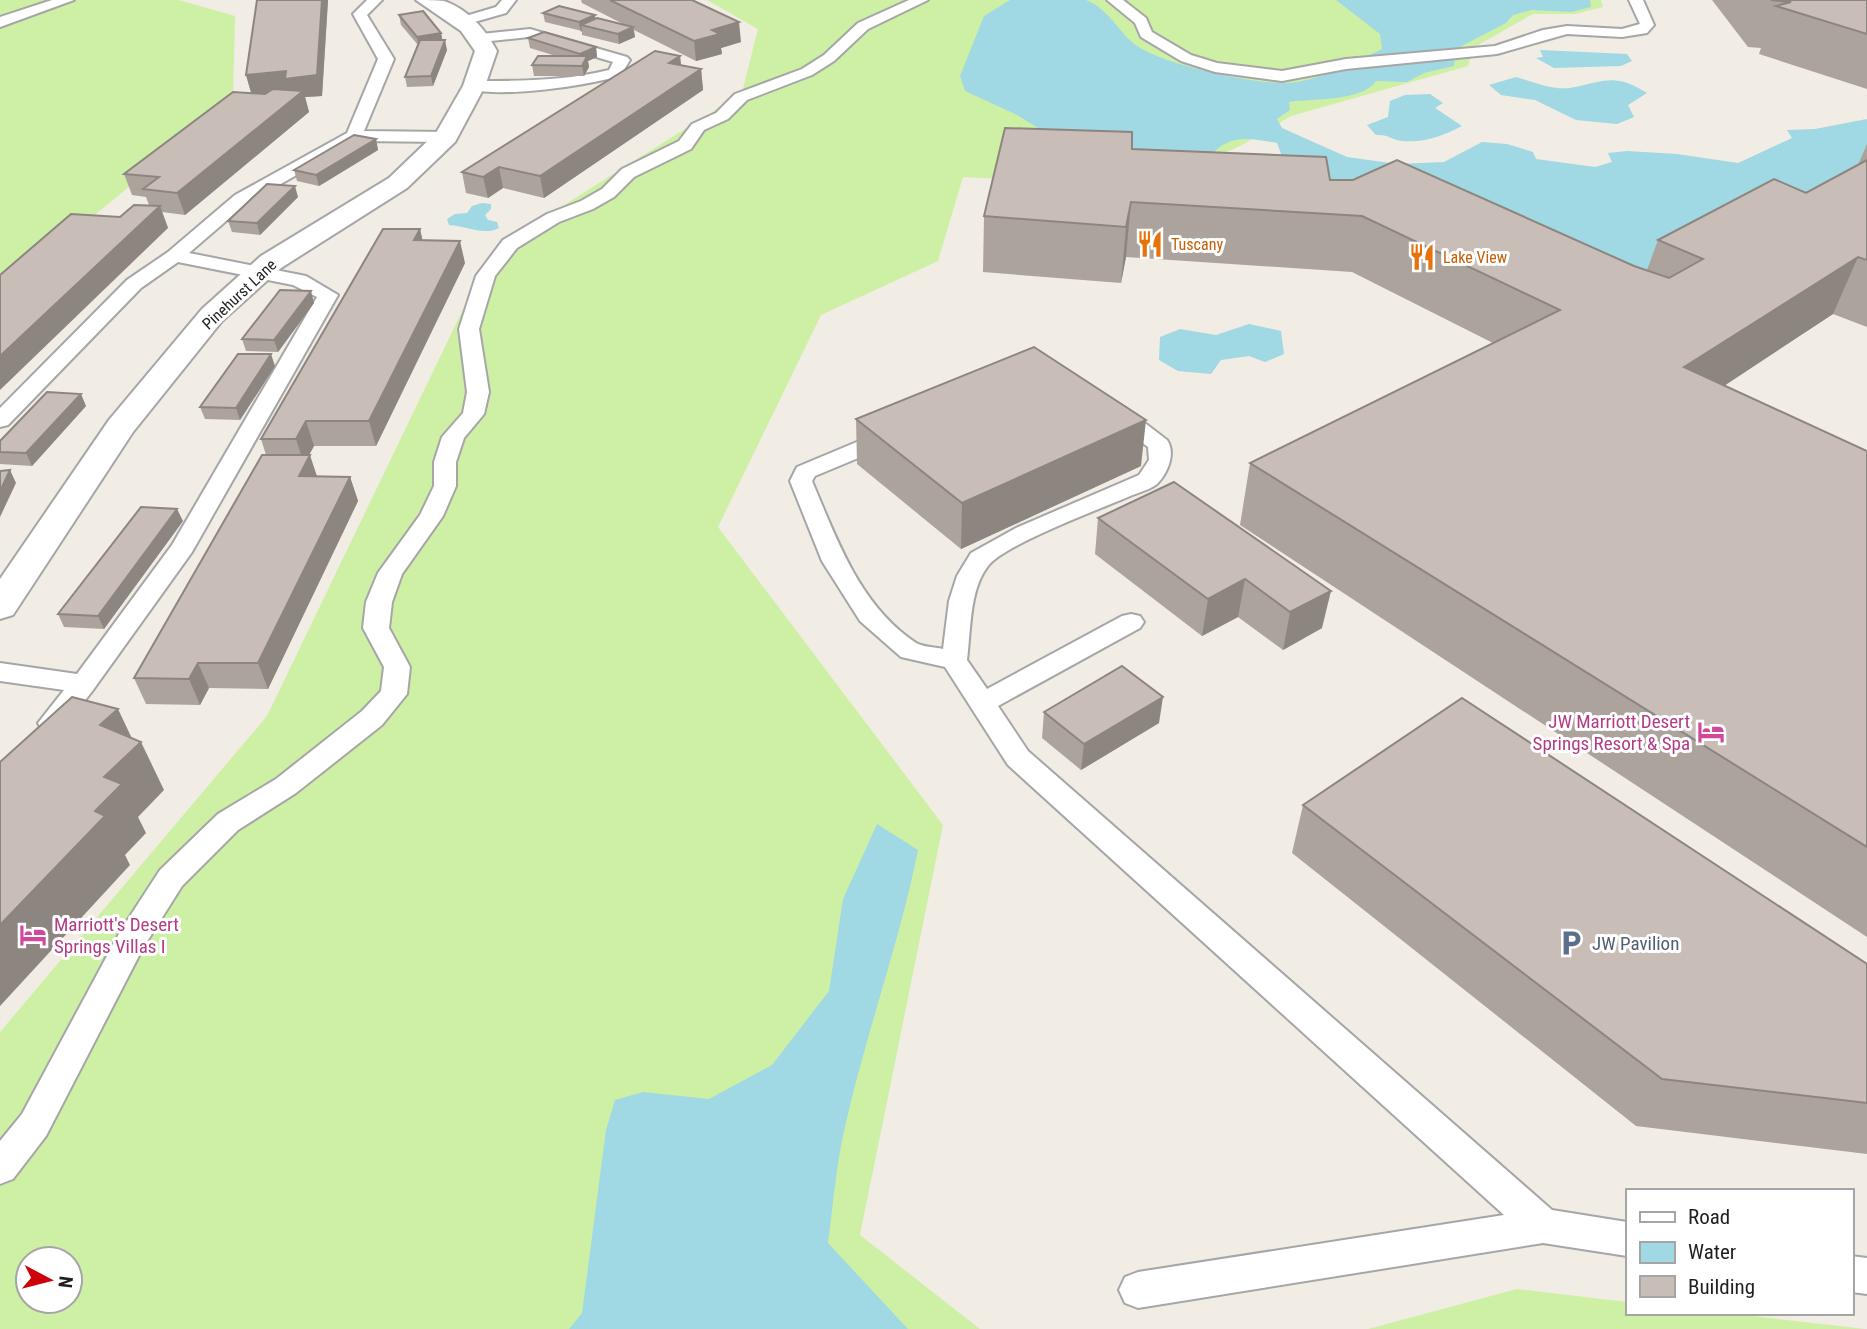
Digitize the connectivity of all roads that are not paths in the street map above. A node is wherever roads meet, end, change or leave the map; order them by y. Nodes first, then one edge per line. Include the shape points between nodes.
1 (67, 0) edge
2 (375, 0) edge
3 (426, 0) edge
4 (509, 0) edge
5 (921, 0) edge
6 (1114, 0) edge
7 (1636, 0) edge
8 (0, 23) edge
9 (473, 30) junction
10 (474, 86) junction
11 (354, 136) junction
12 (446, 137) junction
13 (175, 256) junction
14 (259, 272) junction
15 (1102, 403) edge
16 (0, 421) edge
17 (907, 429) edge
18 (0, 607) edge
19 (1131, 622) dead end
20 (954, 660) junction
21 (0, 672) edge
22 (84, 684) junction
23 (982, 703) junction
24 (39, 737) edge
25 (0, 1168) edge
26 (1544, 1226) junction
27 (1626, 1239) edge
28 (1138, 1290) dead end

1 - 8 lane
2 - 11 lane via 360,14 386,59
3 - 9 street
4 - 9 lane
5 - 25 lane via 863,26 807,72 741,97 722,116 698,127 685,145 628,173 587,205 552,218 510,244 486,276 470,329 478,392 473,414 453,437 445,462 445,486 431,516 390,573 379,602 376,628 397,667 394,694 372,718 286,786 228,822 171,878 132,939 34,1125
6 - 7 lane via 1141,21 1146,34 1186,58 1215,67 1282,76 1346,64 1508,48 1567,30 1642,30 1646,18
9 - 10 street, Pinehurst Lane via 486,51
9 - 10 lane via 530,33 622,60 615,73 591,80
10 - 12 street, Pinehurst Lane
11 - 12 lane
11 - 13 lane via 241,199
12 - 14 street, Pinehurst Lane via 398,183
13 - 14 lane
13 - 16 lane via 134,284
14 - 18 street, Pinehurst Lane via 212,315 120,427
14 - 22 lane via 299,280 328,295 183,547
15 - 20 lane via 1159,446 1160,460 1148,480 1024,533 981,558 969,576 962,601
17 - 20 lane via 805,472 801,481 834,561 869,615 910,652
19 - 23 lane
20 - 23 lane
21 - 22 lane
22 - 24 lane
23 - 26 lane via 1018,758
26 - 27 lane
26 - 28 lane

